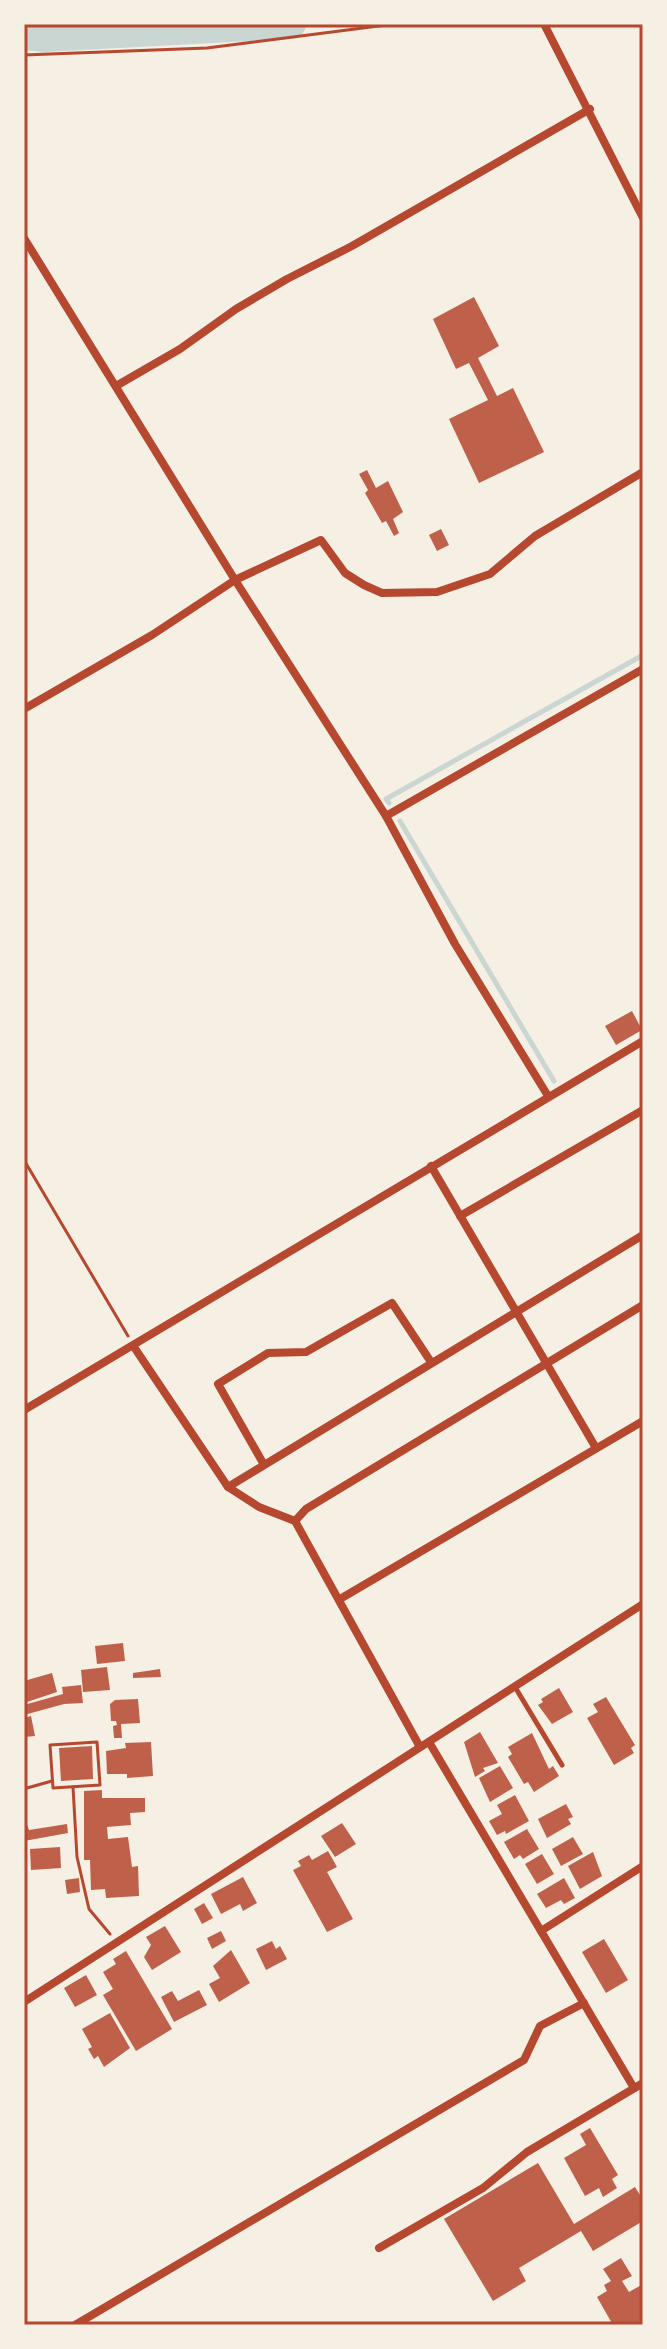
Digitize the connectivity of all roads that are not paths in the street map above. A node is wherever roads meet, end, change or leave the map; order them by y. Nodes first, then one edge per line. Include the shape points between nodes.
1 (544, 24) edge
2 (590, 109) junction
3 (643, 218) edge
4 (24, 238) edge
5 (116, 386) junction
6 (643, 472) edge
7 (235, 580) junction
8 (643, 669) edge
9 (24, 709) edge
10 (386, 816) junction
11 (643, 1041) edge
12 (548, 1096) junction
13 (643, 1110) edge
14 (431, 1166) junction
15 (460, 1216) junction
16 (643, 1235) edge
17 (643, 1305) edge
18 (516, 1311) junction
19 (134, 1347) junction
20 (431, 1362) junction
21 (547, 1364) junction
22 (24, 1410) edge
23 (643, 1421) edge
24 (596, 1448) junction
25 (263, 1463) junction
26 (228, 1487) junction
27 (295, 1521) junction
28 (340, 1599) junction
29 (643, 1604) edge
30 (514, 1686) junction
31 (429, 1742) junction
32 (420, 1747) junction
33 (562, 1765) dead end
34 (643, 1866) edge
35 (541, 1931) junction
36 (24, 2002) edge
37 (584, 2003) junction
38 (643, 2083) edge
39 (634, 2088) junction
40 (379, 2248) dead end
41 (75, 2325) edge

1 - 2 street
2 - 3 street
2 - 5 street via 287,279
4 - 5 street
5 - 7 street
6 - 7 street via 535,536 490,574 460,587 418,595 382,593 345,573 321,540
7 - 9 street
7 - 10 street
8 - 10 street
10 - 12 street via 455,944
11 - 12 street
12 - 14 street
13 - 15 street
14 - 15 street
14 - 19 street
15 - 18 street
16 - 18 street
17 - 21 street
18 - 20 street
18 - 21 street
19 - 22 street
19 - 26 street
20 - 25 street
20 - 25 street via 392,1303 306,1352 268,1353 218,1384
21 - 24 street
21 - 27 street via 306,1509
23 - 24 street
24 - 28 street
25 - 26 street
26 - 27 street
27 - 28 street
28 - 32 street
29 - 30 street
30 - 31 street
30 - 33 lane
31 - 32 street
31 - 35 street
32 - 36 street
34 - 35 street
35 - 37 street
37 - 39 street
37 - 41 street via 540,2026 524,2060
38 - 39 street
39 - 40 street via 527,2152 483,2188

